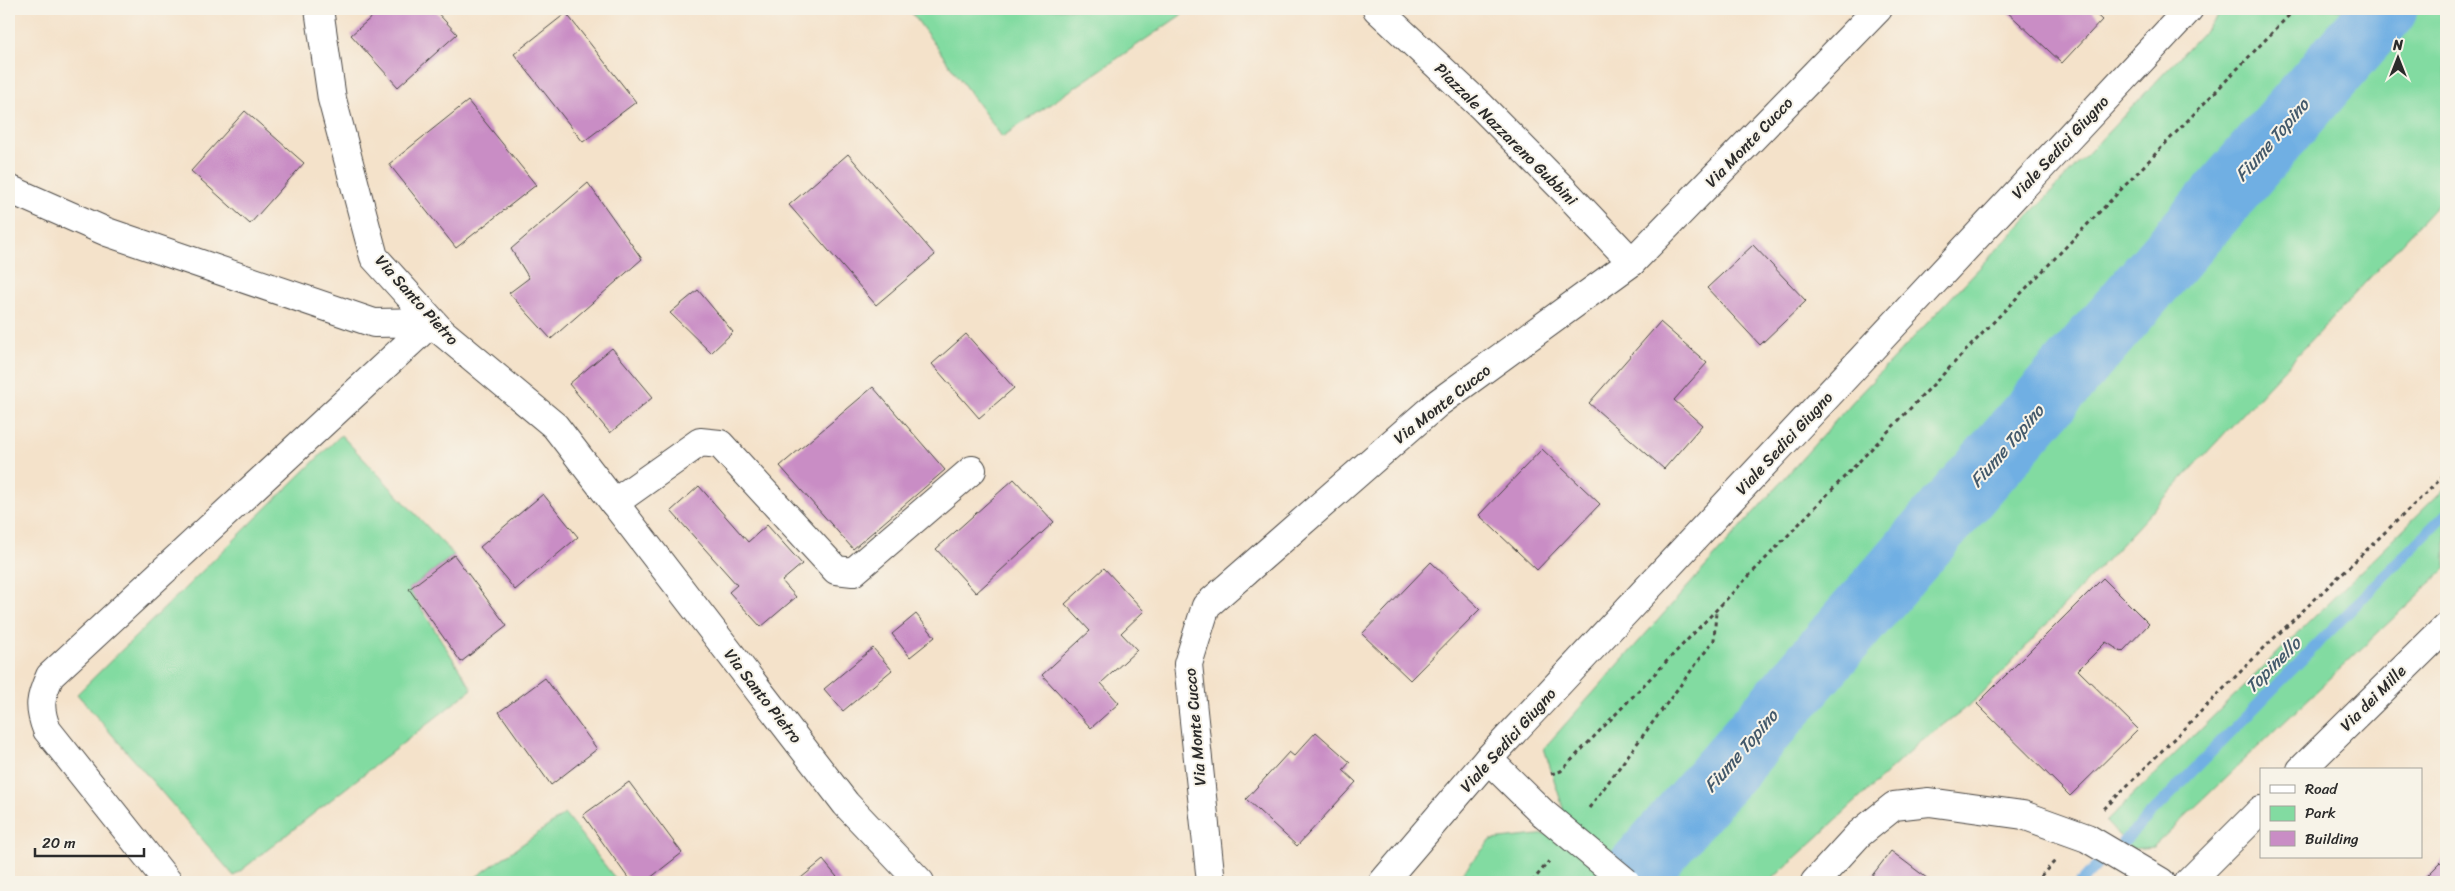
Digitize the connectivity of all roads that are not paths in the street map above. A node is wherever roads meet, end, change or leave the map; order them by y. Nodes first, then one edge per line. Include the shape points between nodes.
1 (319, 9) edge
2 (1377, 9) edge
3 (1878, 9) edge
4 (2190, 9) edge
5 (9, 189) edge
6 (1632, 262) junction
7 (432, 322) junction
8 (972, 470) dead end
9 (614, 503) junction
10 (2446, 627) edge
11 (1488, 759) junction
12 (2304, 768) edge
13 (1894, 806) junction
14 (2260, 811) edge
15 (168, 882) edge
16 (920, 882) edge
17 (1211, 882) edge
18 (1383, 882) edge
19 (1626, 882) edge
20 (1815, 882) edge
21 (1838, 882) edge
22 (2161, 882) edge
23 (2189, 882) edge

1 - 7 street, Via Santo Pietro via 332,100 374,257
2 - 6 street, Piazzale Nazzareno Gubbini via 1514,140
3 - 6 street, Via Monte Cucco
4 - 11 street, Viale Sedici Giugno
5 - 7 street via 108,232 374,323
6 - 17 street, Via Monte Cucco via 1438,403 1206,606 1188,664
7 - 9 street, Via Santo Pietro via 555,426
7 - 15 street via 50,676 41,694 40,713 47,730
8 - 9 street via 853,572 836,570 720,444 700,442
9 - 16 street, Via Santo Pietro via 846,804
10 - 12 street, Via dei Mille
11 - 18 street, Viale Sedici Giugno
11 - 19 street, bridge via 1543,813
13 - 20 street via 1859,834
13 - 21 street via 1883,826
13 - 22 street via 1929,802 2023,815 2078,835
14 - 23 street

